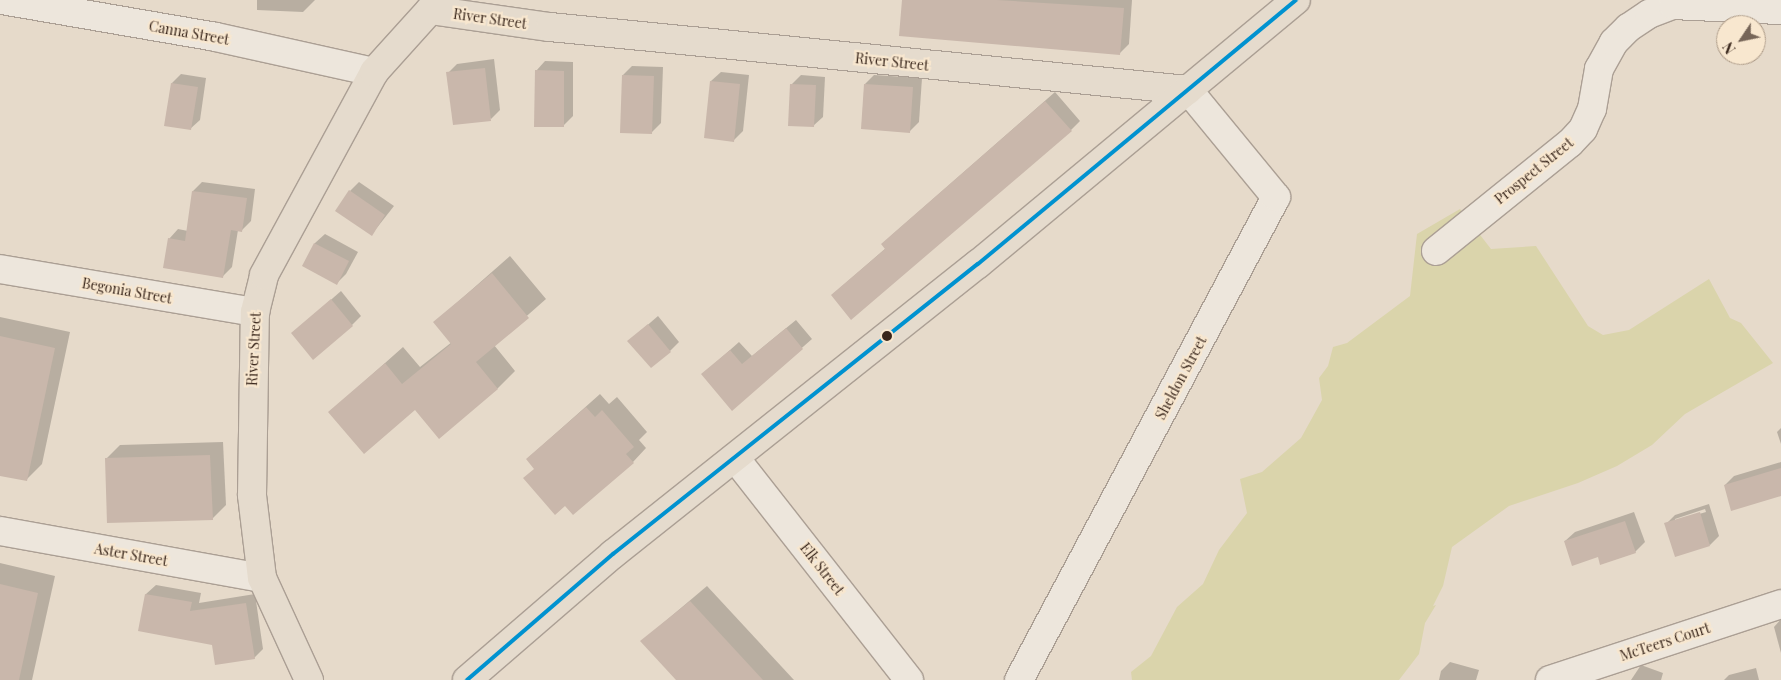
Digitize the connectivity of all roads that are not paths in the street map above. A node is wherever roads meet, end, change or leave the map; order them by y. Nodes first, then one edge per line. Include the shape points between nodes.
1 (2, 0) edge
2 (1296, 0) edge
3 (435, 5) edge
4 (1781, 10) edge
5 (374, 72) junction
6 (1188, 90) junction
7 (1436, 251) dead end
8 (0, 269) edge
9 (255, 312) junction
10 (735, 458) junction
11 (0, 531) edge
12 (262, 578) junction
13 (1781, 604) edge
14 (309, 680) edge
15 (467, 680) edge
16 (909, 680) edge
17 (1019, 680) edge
18 (1550, 680) edge

1 - 5 street, Canna Street via 216,37
2 - 6 main road
3 - 5 main road, River Street
3 - 6 main road, River Street via 550,27
4 - 7 street, Prospect Street via 1674,5 1649,14 1628,28 1614,42 1599,70 1592,109 1583,129
5 - 9 main road, River Street via 264,275
6 - 10 main road via 978,264
6 - 17 street, Sheldon Street via 1276,197
8 - 9 street, Begonia Street
9 - 12 main road, River Street via 252,495
10 - 15 main road via 613,554
10 - 16 street, Elk Street
11 - 12 street, Aster Street
12 - 14 main road, River Street
13 - 18 street, McTeers Court

